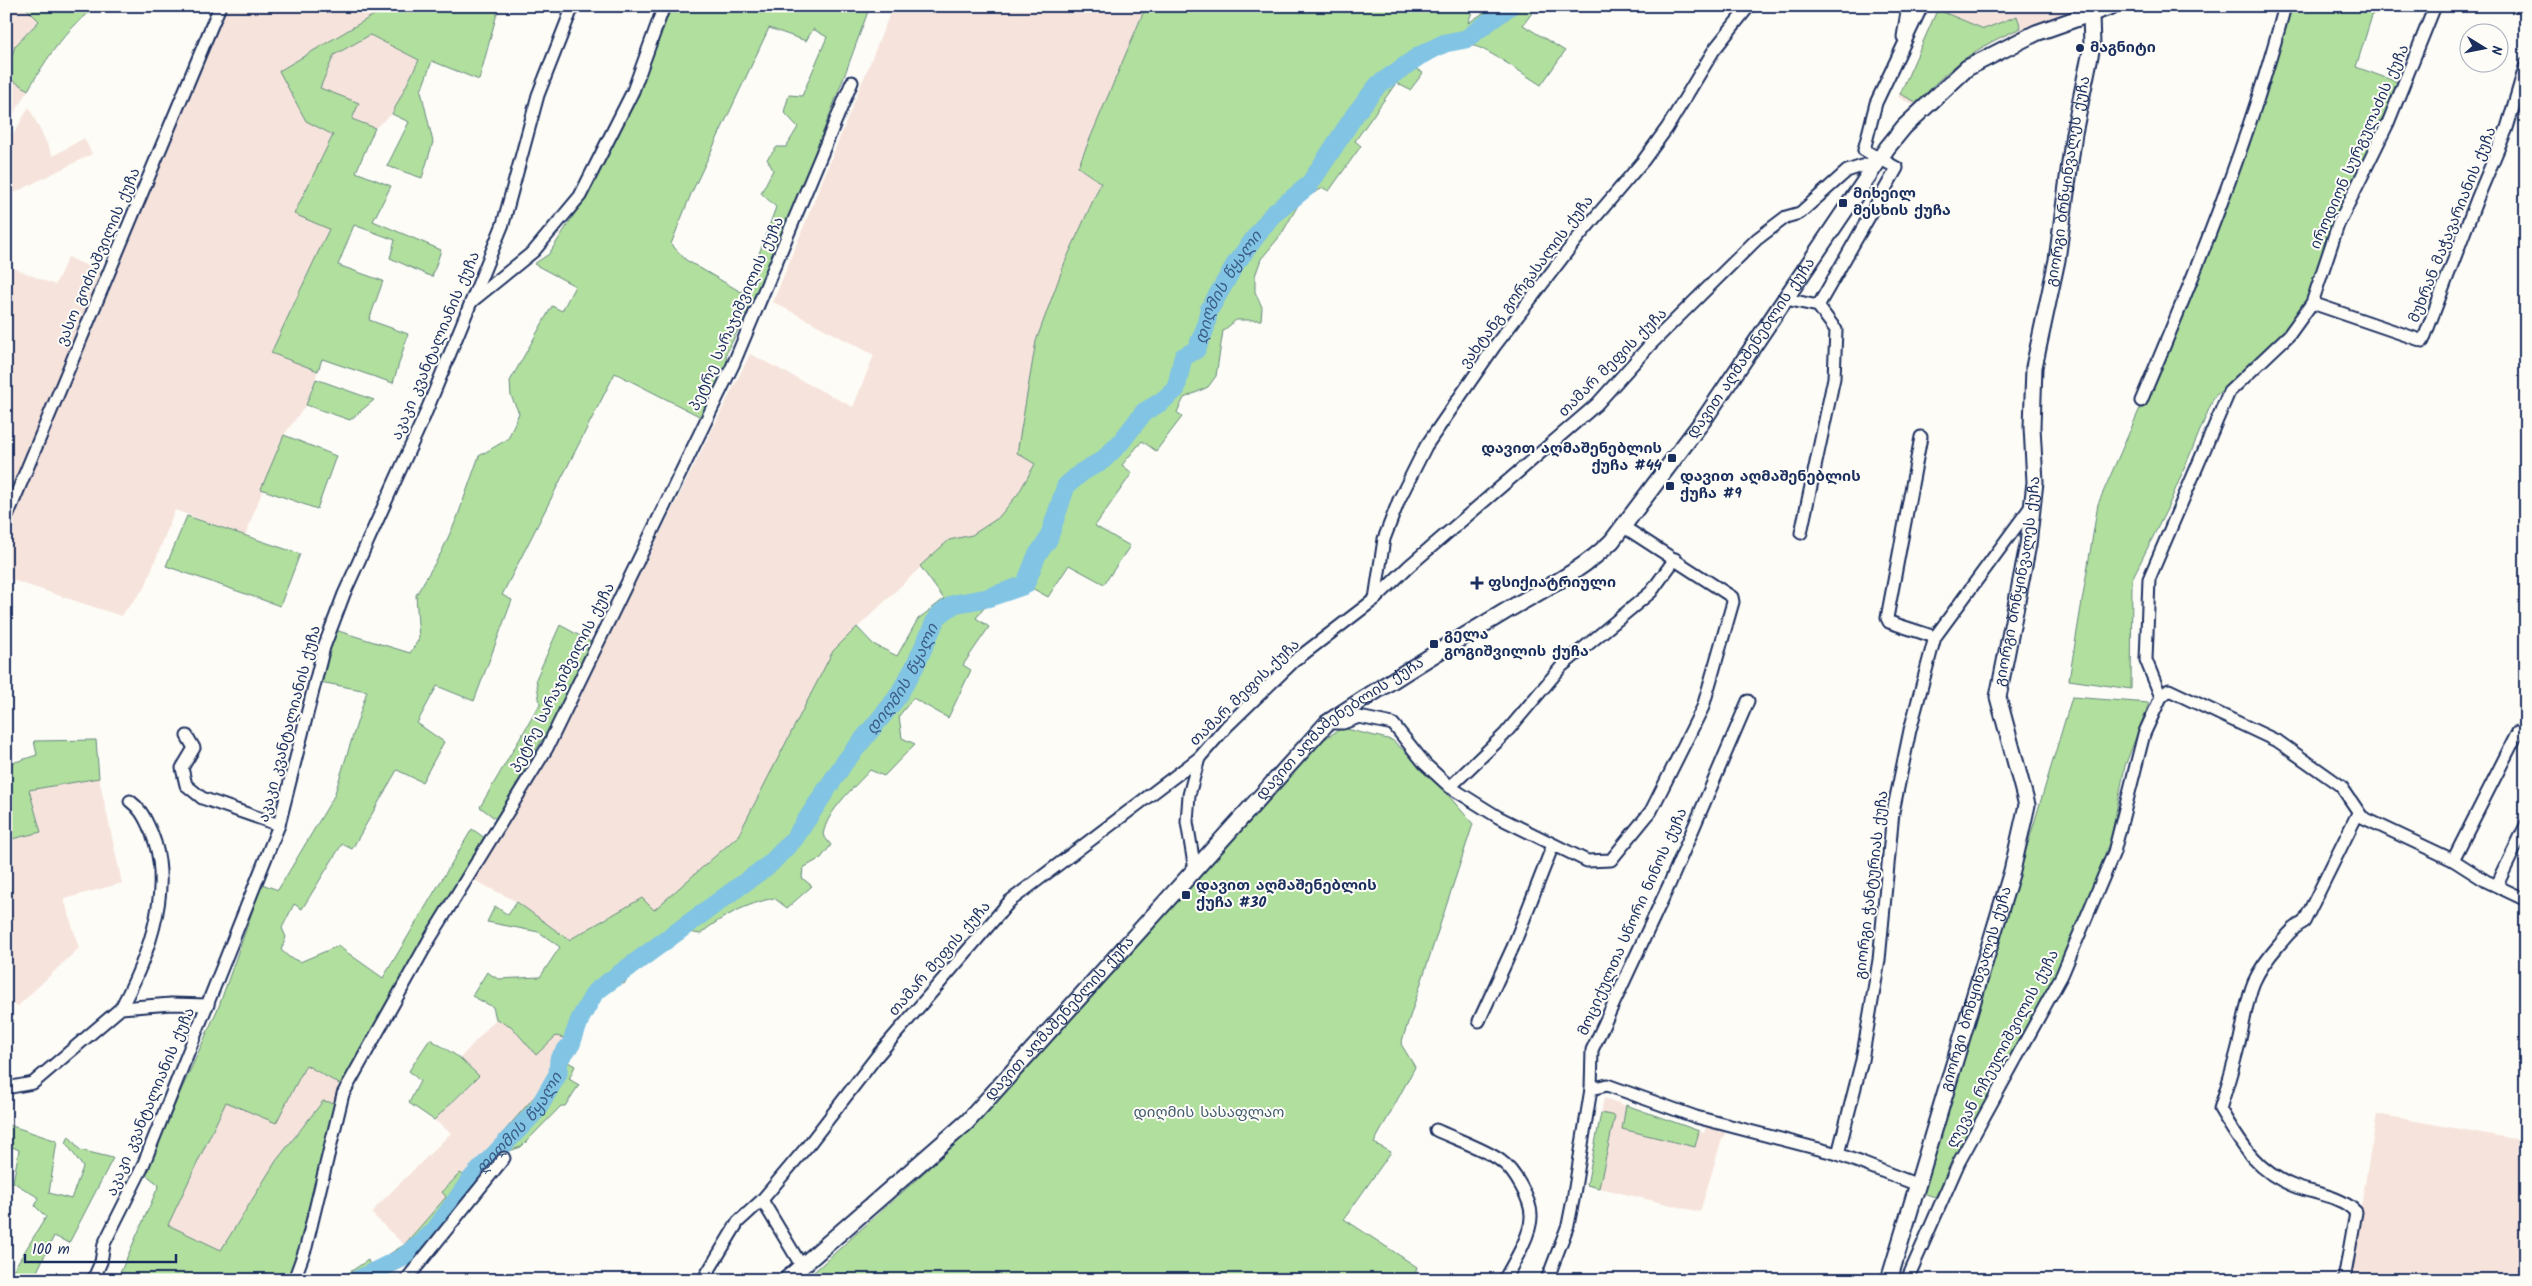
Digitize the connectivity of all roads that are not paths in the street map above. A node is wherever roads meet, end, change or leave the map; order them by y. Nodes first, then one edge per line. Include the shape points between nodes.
1 (220, 6) edge
2 (573, 6) edge
3 (664, 6) edge
4 (1748, 6) edge
5 (1908, 6) edge
6 (1922, 6) edge
7 (2112, 6) edge
8 (2285, 6) edge
9 (2435, 6) edge
10 (2091, 15) junction
11 (1900, 53) junction
12 (2526, 64) edge
13 (852, 82) dead end
14 (1880, 160) junction
15 (1786, 299) junction
16 (470, 303) junction
17 (2312, 303) junction
18 (1818, 306) junction
19 (2141, 400) dead end
20 (1921, 437) dead end
21 (2034, 502) junction
22 (6, 519) edge
23 (1624, 527) junction
24 (1801, 533) dead end
25 (1675, 559) junction
26 (1375, 599) junction
27 (1935, 637) junction
28 (2161, 697) junction
29 (1748, 701) dead end
30 (1327, 723) junction
31 (2518, 732) dead end
32 (187, 736) dead end
33 (1199, 758) junction
34 (1450, 787) junction
35 (130, 801) dead end
36 (2358, 813) junction
37 (279, 825) junction
38 (2526, 825) edge
39 (1553, 845) junction
40 (2453, 860) junction
41 (1195, 870) junction
42 (2497, 885) junction
43 (2526, 900) edge
44 (208, 1005) junction
45 (122, 1008) junction
46 (1479, 1021) dead end
47 (6, 1088) edge
48 (1591, 1089) junction
49 (1436, 1130) dead end
50 (1838, 1154) junction
51 (504, 1158) dead end
52 (1918, 1185) junction
53 (762, 1200) junction
54 (801, 1265) junction
55 (92, 1280) edge
56 (294, 1280) edge
57 (406, 1280) edge
58 (703, 1280) edge
59 (786, 1280) edge
60 (1504, 1280) edge
61 (1547, 1280) edge
62 (1889, 1280) edge
63 (1907, 1280) edge
64 (2344, 1280) edge

1 - 22 street, ვასო გოძიაშვილის ქუჩა
2 - 16 street, აკაკი კვანტალიანის ქუჩა via 538,95 503,224
3 - 16 street via 633,91 580,196 534,251
4 - 26 street, ვახტანგ გორგასალის ქუჩა via 1714,50 1643,161 1576,240 1494,347 1426,446 1384,539
5 - 11 street
6 - 11 street
7 - 10 street, დავით აღმაშენებლის ქუჩა
8 - 19 street via 2267,74 2203,256
9 - 17 street, იროდიონ სურგულაძის ქუჩა via 2388,123 2338,225
10 - 14 street, დავით აღმაშენებლის ქუჩა via 2036,33 1967,68 1904,127
10 - 21 street, გიორგი ბრწყინვალეს ქუჩა via 2092,46 2074,132 2057,260 2034,367
11 - 14 street via 1876,103 1864,150
12 - 17 street, მუხრან მაჭავარიანის ქუჩა via 2507,128 2423,341
13 - 56 street, პეტრე სარაჯიშვილის ქუჩა via 733,365 547,748 429,940 343,1094 306,1247
14 - 15 street, დავით აღმაშენებლის ქუჩა
14 - 18 street via 1897,168
14 - 26 street, თამარ მეფის ქუჩა via 1847,171 1800,213 1786,217 1756,239 1649,346 1597,404 1408,566
15 - 18 street
15 - 23 street, დავით აღმაშენებლის ქუჩა via 1708,415
16 - 37 street, აკაკი კვანტალიანის ქუჩა via 424,417 344,594 328,638
17 - 28 street, იროდიონ სურგულაძის ქუჩა via 2289,335 2230,392 2149,579 2146,660
18 - 24 street via 1836,330 1834,378
20 - 27 street via 1887,618 1889,622
21 - 27 street, გიორგი ჭანტურიას ქუჩა
21 - 52 street, გიორგი ბრწყინვალეს ქუჩა via 1998,697 2027,804 2012,871
23 - 25 street
23 - 30 street, დავით აღმაშენებლის ქუჩა via 1599,554 1398,675
25 - 34 street via 1651,592 1562,666 1504,735
25 - 39 street via 1733,598 1703,707 1651,811 1612,860 1587,860
26 - 33 street, თამარ მეფის ქუჩა via 1294,662 1227,726
27 - 50 street, გიორგი ჭანტურიას ქუჩა via 1910,730 1893,812 1880,960 1862,1060
28 - 36 street via 2168,690 2279,742 2342,786
28 - 63 street, ლევან რჩეულიშვილის ქუჩა via 2144,734 2114,852 2062,975 1959,1162
29 - 48 street, მოციქულთა სწორი ნინოს ქუჩა via 1657,911 1592,1050
30 - 34 street via 1343,723 1359,717 1393,724 1425,764
30 - 41 street, დავით აღმაშენებლის ქუჩა
31 - 40 street
32 - 37 street via 194,748 182,768 186,784 202,798
33 - 41 street via 1189,795 1187,822
33 - 53 street, თამარ მეფის ქუჩა via 1010,901 877,1056
34 - 39 street via 1498,817
35 - 45 street via 139,807 156,840 161,878 154,924 142,965
36 - 40 street
36 - 64 street via 2304,922 2295,926 2252,982 2220,1109 2252,1159 2272,1175 2342,1202 2356,1212
37 - 44 street, აკაკი კვანტალიანის ქუჩა
38 - 42 street
39 - 46 street via 1513,947
40 - 42 street
41 - 54 street, დავით აღმაშენებლის ქუჩა via 967,1122
42 - 43 street
44 - 45 street
44 - 55 street, აკაკი კვანტალიანის ქუჩა via 142,1168 104,1244 101,1262
45 - 47 street via 32,1083
48 - 50 street via 1607,1085 1696,1117
48 - 61 street, მოციქულთა სწორი ნინოს ქუჩა via 1574,1200
49 - 60 street via 1502,1161 1530,1205 1532,1218
50 - 52 street
51 - 57 street
52 - 62 street, გიორგი ბრწყინვალეს ქუჩა
53 - 54 street
53 - 58 street, თამარ მეფის ქუჩა via 738,1222
54 - 59 street, დავით აღმაშენებლის ქუჩა

